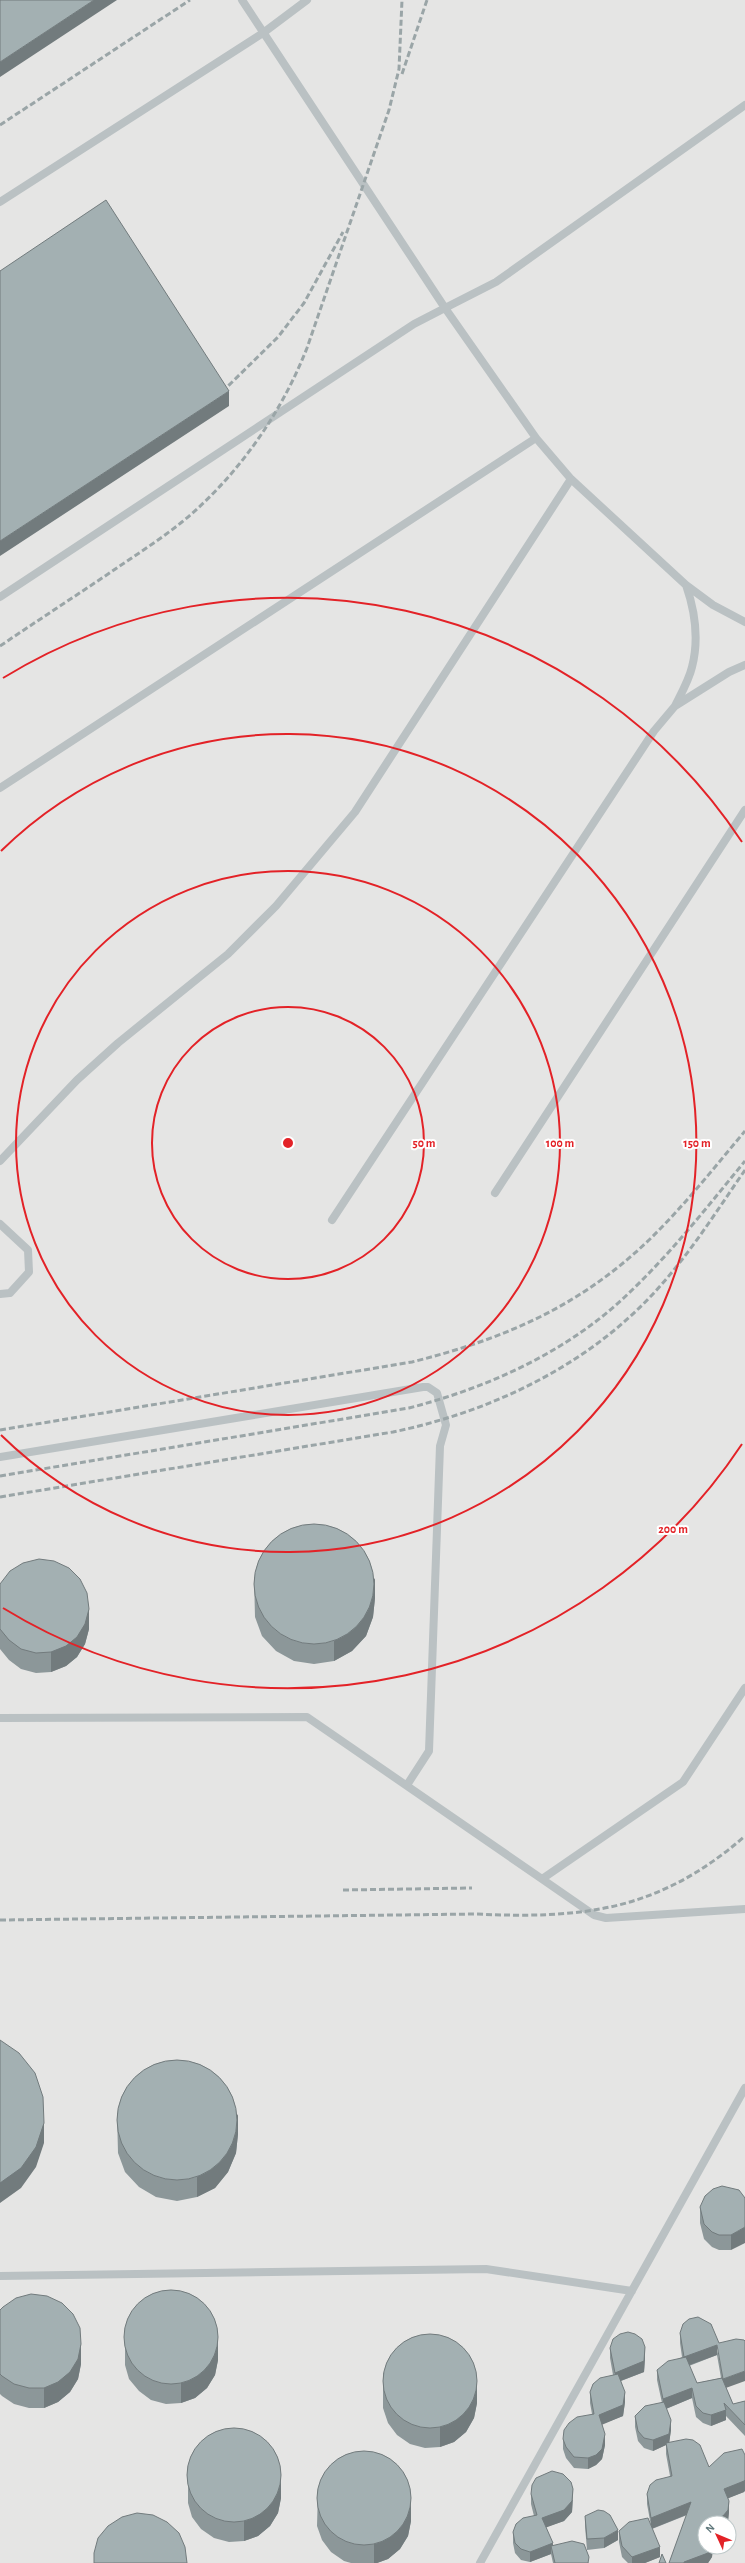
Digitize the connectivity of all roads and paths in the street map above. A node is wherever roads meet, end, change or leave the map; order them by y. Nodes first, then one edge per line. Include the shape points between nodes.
1 (242, 0) edge
2 (307, 0) edge
3 (263, 33) junction
4 (745, 105) edge
5 (0, 202) edge
6 (445, 308) junction
7 (536, 438) junction
8 (571, 479) junction
9 (686, 585) junction
10 (0, 597) edge
11 (745, 622) edge
12 (745, 665) edge
13 (675, 706) junction
14 (0, 788) edge
15 (745, 810) edge
16 (0, 1161) edge
17 (495, 1193) dead end
18 (332, 1220) dead end
19 (0, 1224) edge
20 (0, 1294) edge
21 (0, 1457) edge
22 (745, 1688) edge
23 (0, 1718) edge
24 (407, 1786) junction
25 (542, 1879) junction
26 (745, 1910) edge
27 (745, 2088) edge
28 (0, 2276) edge
29 (632, 2290) junction
30 (480, 2563) edge

1 - 3 lane
2 - 3 lane
3 - 5 lane
3 - 6 lane
4 - 6 lane via 496,282
6 - 7 lane
6 - 10 lane via 414,324
7 - 8 lane
7 - 14 lane
8 - 9 lane
8 - 16 lane via 355,812 276,906 228,954 118,1043 77,1080
9 - 11 lane via 713,605
9 - 13 lane via 694,606 695,635 692,667
12 - 13 lane via 729,672
13 - 18 lane via 654,731
15 - 17 lane
19 - 20 lane via 28,1250 29,1272 10,1293
21 - 24 lane via 423,1387 433,1389 438,1396 446,1425 440,1446 429,1751
22 - 25 lane via 683,1782
23 - 24 lane via 307,1717
24 - 25 lane
25 - 26 lane via 594,1915 606,1918
27 - 29 lane
28 - 29 lane via 486,2269
29 - 30 lane

